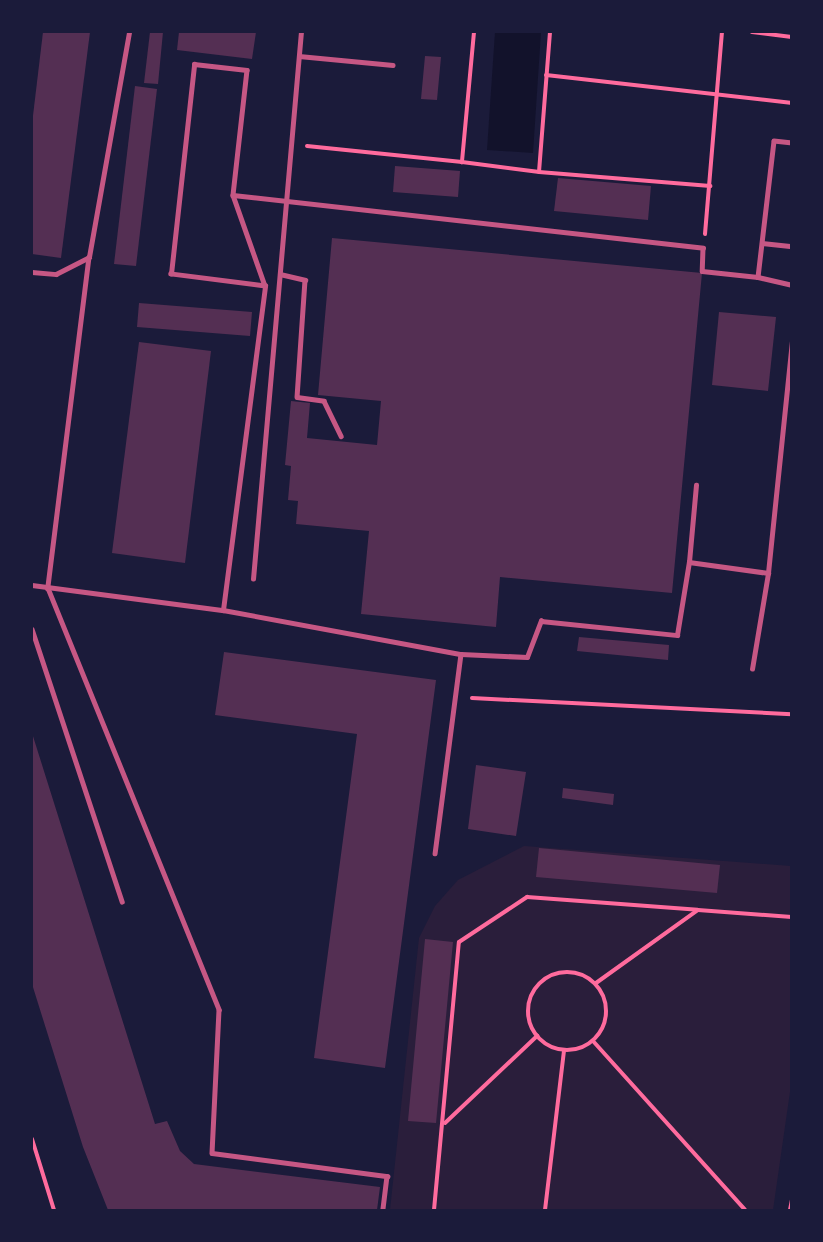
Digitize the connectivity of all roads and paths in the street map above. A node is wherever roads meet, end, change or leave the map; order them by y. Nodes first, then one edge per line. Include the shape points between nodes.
1 (129, 32) edge
2 (301, 32) edge
3 (474, 32) edge
4 (550, 32) edge
5 (722, 32) edge
6 (752, 32) edge
7 (792, 37) edge
8 (299, 56) junction
9 (393, 65) dead end
10 (546, 75) junction
11 (715, 95) junction
12 (792, 103) edge
13 (792, 143) edge
14 (291, 144) junction
15 (462, 162) junction
16 (539, 172) junction
17 (710, 186) junction
18 (233, 195) junction
19 (286, 200) junction
20 (762, 243) junction
21 (792, 246) edge
22 (704, 248) junction
23 (89, 257) junction
24 (32, 272) edge
25 (280, 274) junction
26 (758, 277) junction
27 (792, 285) edge
28 (265, 286) junction
29 (792, 342) edge
30 (341, 436) dead end
31 (696, 485) dead end
32 (689, 562) junction
33 (768, 573) junction
34 (253, 579) dead end
35 (32, 585) edge
36 (48, 588) junction
37 (223, 610) junction
38 (32, 629) edge
39 (461, 654) junction
40 (752, 669) dead end
41 (456, 698) junction
42 (792, 714) edge
43 (435, 853) dead end
44 (122, 901) dead end
45 (698, 910) junction
46 (792, 917) edge
47 (596, 983) junction
48 (537, 1036) junction
49 (593, 1041) junction
50 (564, 1050) junction
51 (445, 1123) junction
52 (32, 1139) edge
53 (792, 1200) edge
54 (54, 1210) edge
55 (383, 1210) edge
56 (434, 1210) edge
57 (544, 1210) edge
58 (745, 1210) edge
59 (790, 1210) edge

1 - 23 lane
2 - 8 lane
3 - 15 path
4 - 10 path
5 - 11 path
6 - 7 path
8 - 9 lane
8 - 14 lane
10 - 11 path
10 - 16 path
11 - 12 path
11 - 17 path
13 - 20 lane via 774,141
14 - 15 path
14 - 19 lane
15 - 16 path
16 - 17 path
17 - 22 path
18 - 19 lane
18 - 28 lane
18 - 28 lane via 247,70 194,64 171,274
19 - 22 lane
19 - 25 lane
20 - 21 lane
20 - 26 lane
22 - 26 lane via 702,271
23 - 24 lane via 56,274
23 - 36 lane
25 - 30 lane via 305,280 297,397 324,401
25 - 34 lane
26 - 27 lane
28 - 37 lane
29 - 33 lane
31 - 32 lane
32 - 33 lane
32 - 39 lane via 677,635 541,621 526,657
33 - 40 lane
35 - 36 lane
36 - 37 lane
36 - 55 lane via 219,1011 212,1153 387,1176
37 - 39 lane
38 - 44 lane
39 - 41 lane
41 - 42 path
41 - 43 lane
45 - 46 path
45 - 47 path
45 - 51 path via 527,897 459,942
47 - 48 path via 571,972 555,973 542,981 528,1008
47 - 49 path via 605,999 607,1014
48 - 50 path via 549,1046
48 - 51 path
49 - 50 path
49 - 58 path
50 - 57 path
51 - 56 path
52 - 54 path
53 - 59 path

